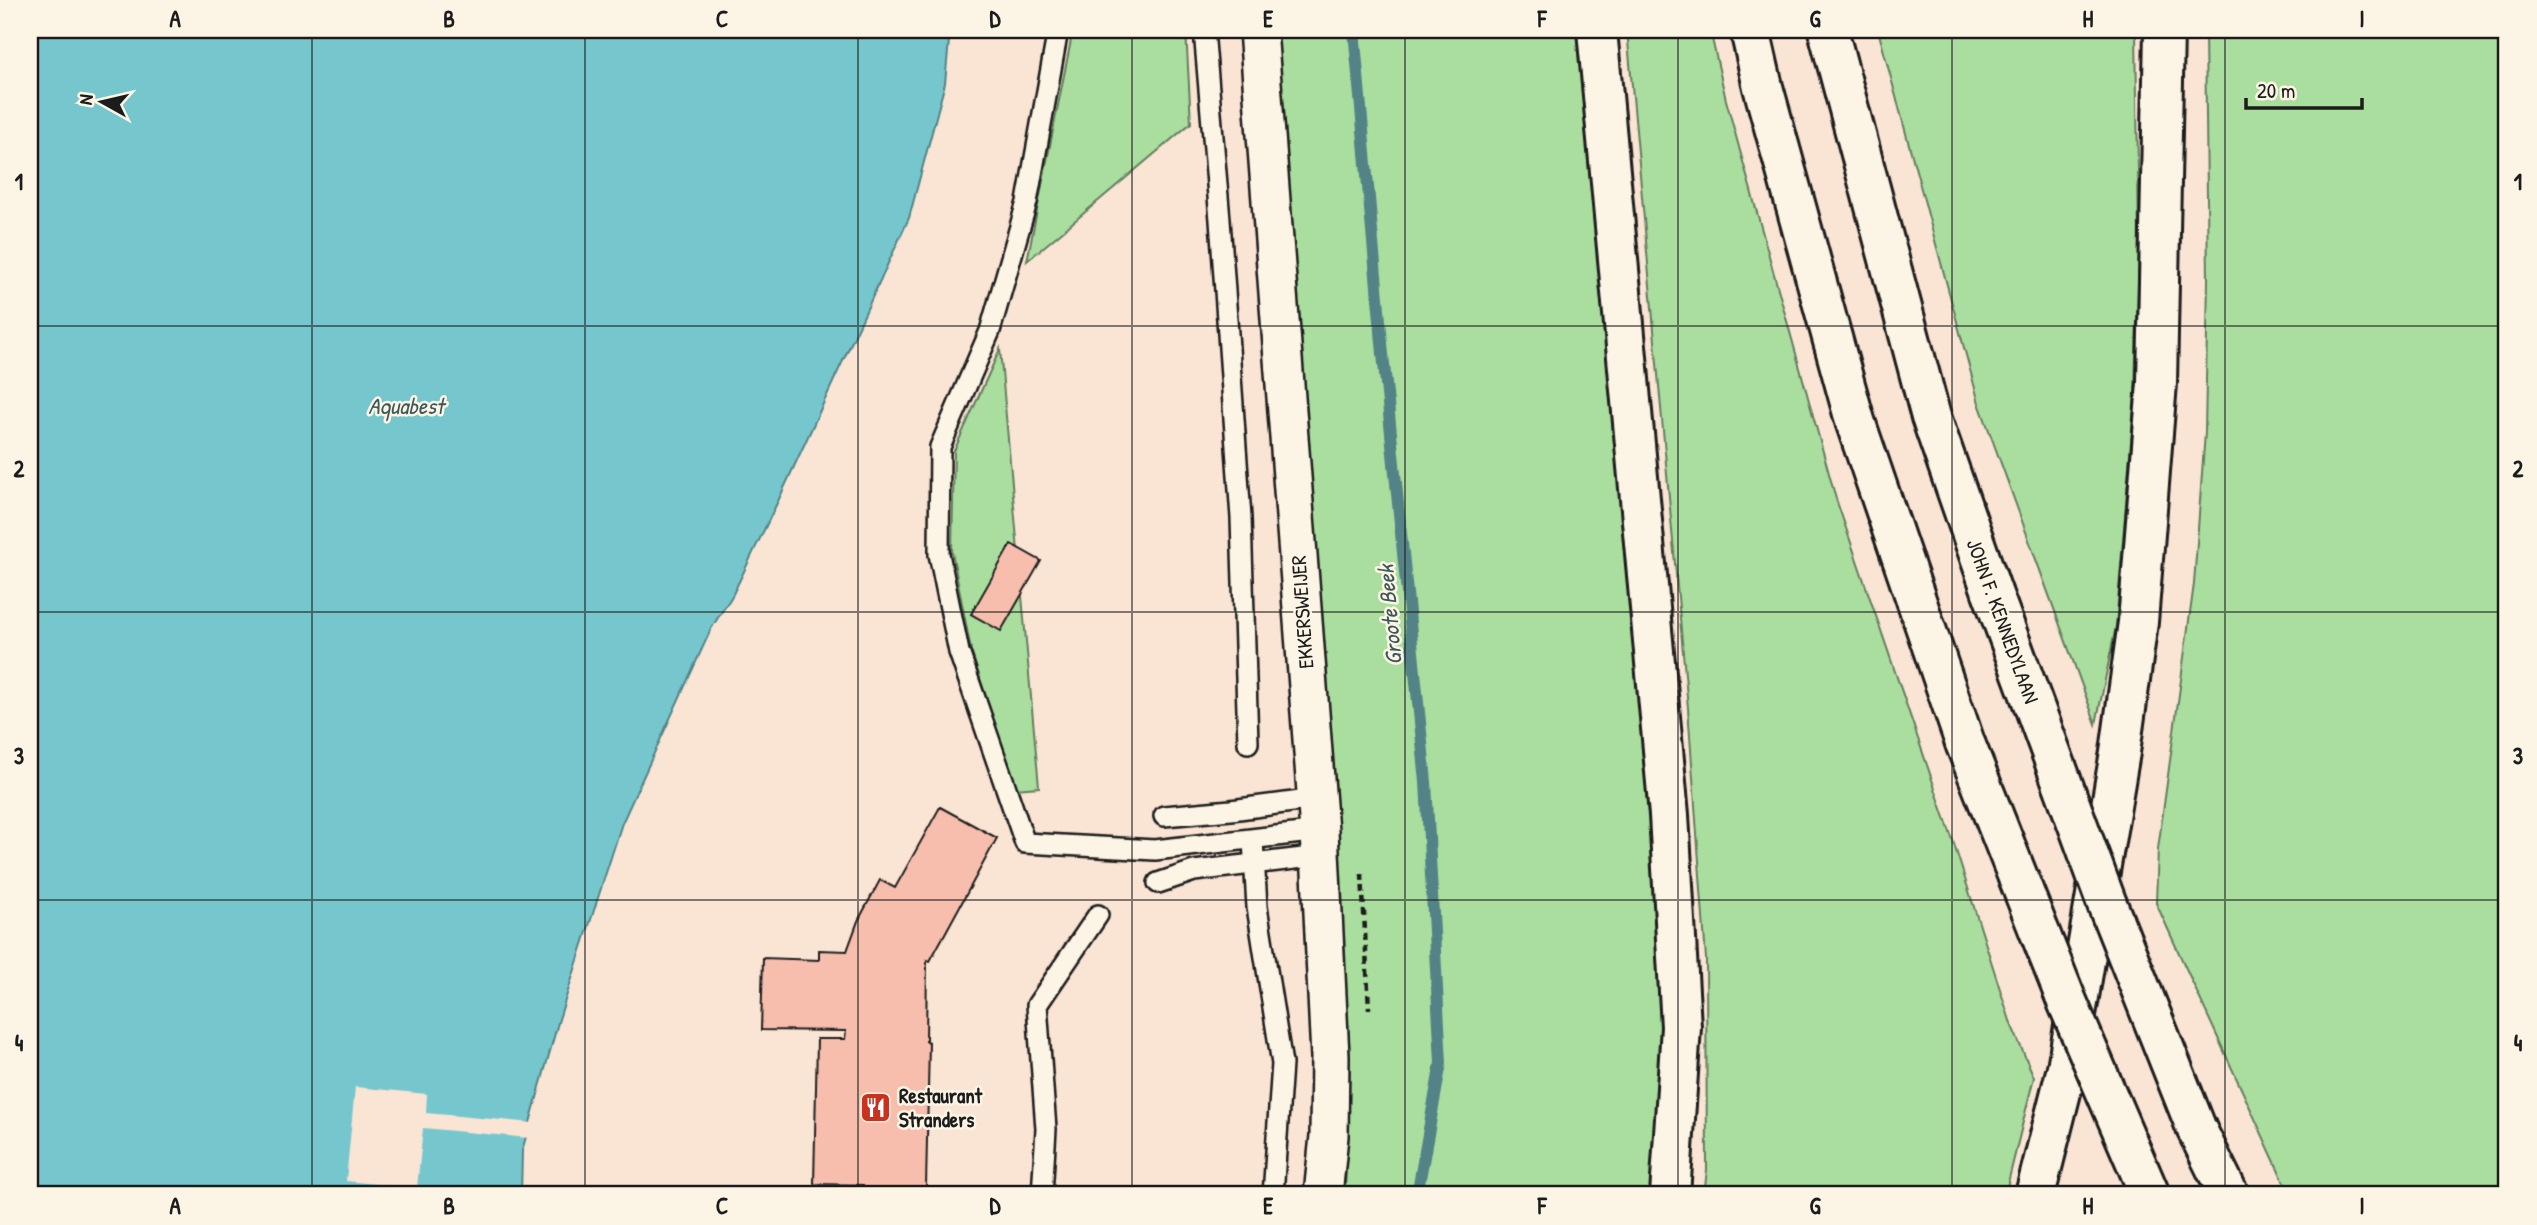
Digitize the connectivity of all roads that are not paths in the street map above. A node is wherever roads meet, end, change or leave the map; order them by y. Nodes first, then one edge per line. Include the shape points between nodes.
1 (1058, 30) edge
2 (1203, 30) edge
3 (1258, 30) edge
4 (1597, 30) edge
5 (1750, 30) edge
6 (1828, 30) edge
7 (2164, 30) edge
8 (1248, 743) dead end
9 (1164, 816) dead end
10 (1318, 829) junction
11 (1253, 840) junction
12 (1255, 864) junction
13 (1158, 883) dead end
14 (1098, 915) dead end
15 (1042, 1195) edge
16 (1273, 1195) edge
17 (1323, 1195) edge
18 (1670, 1195) edge
19 (2035, 1195) edge
20 (2150, 1195) edge
21 (2229, 1195) edge

1 - 11 lane via 1027,202 990,331 940,447 939,554 959,653 1025,843 1155,850
2 - 8 lane via 1241,517
3 - 10 street, EKKERSWEIJER
4 - 18 highway via 1669,815 1681,1027
5 - 20 highway, bridge via 1855,421 1965,743
6 - 21 highway, JOHN F. KENNEDYLAAN, bridge via 1931,417 2107,904 2197,1130
7 - 19 highway via 2157,383 2138,622 2067,1068
9 - 10 lane
10 - 11 lane
10 - 12 lane
10 - 17 street, EKKERSWEIJER via 1329,1057
11 - 12 lane
12 - 13 lane via 1194,871
12 - 16 lane via 1257,906 1282,1064
14 - 15 lane via 1037,1005 1046,1129

